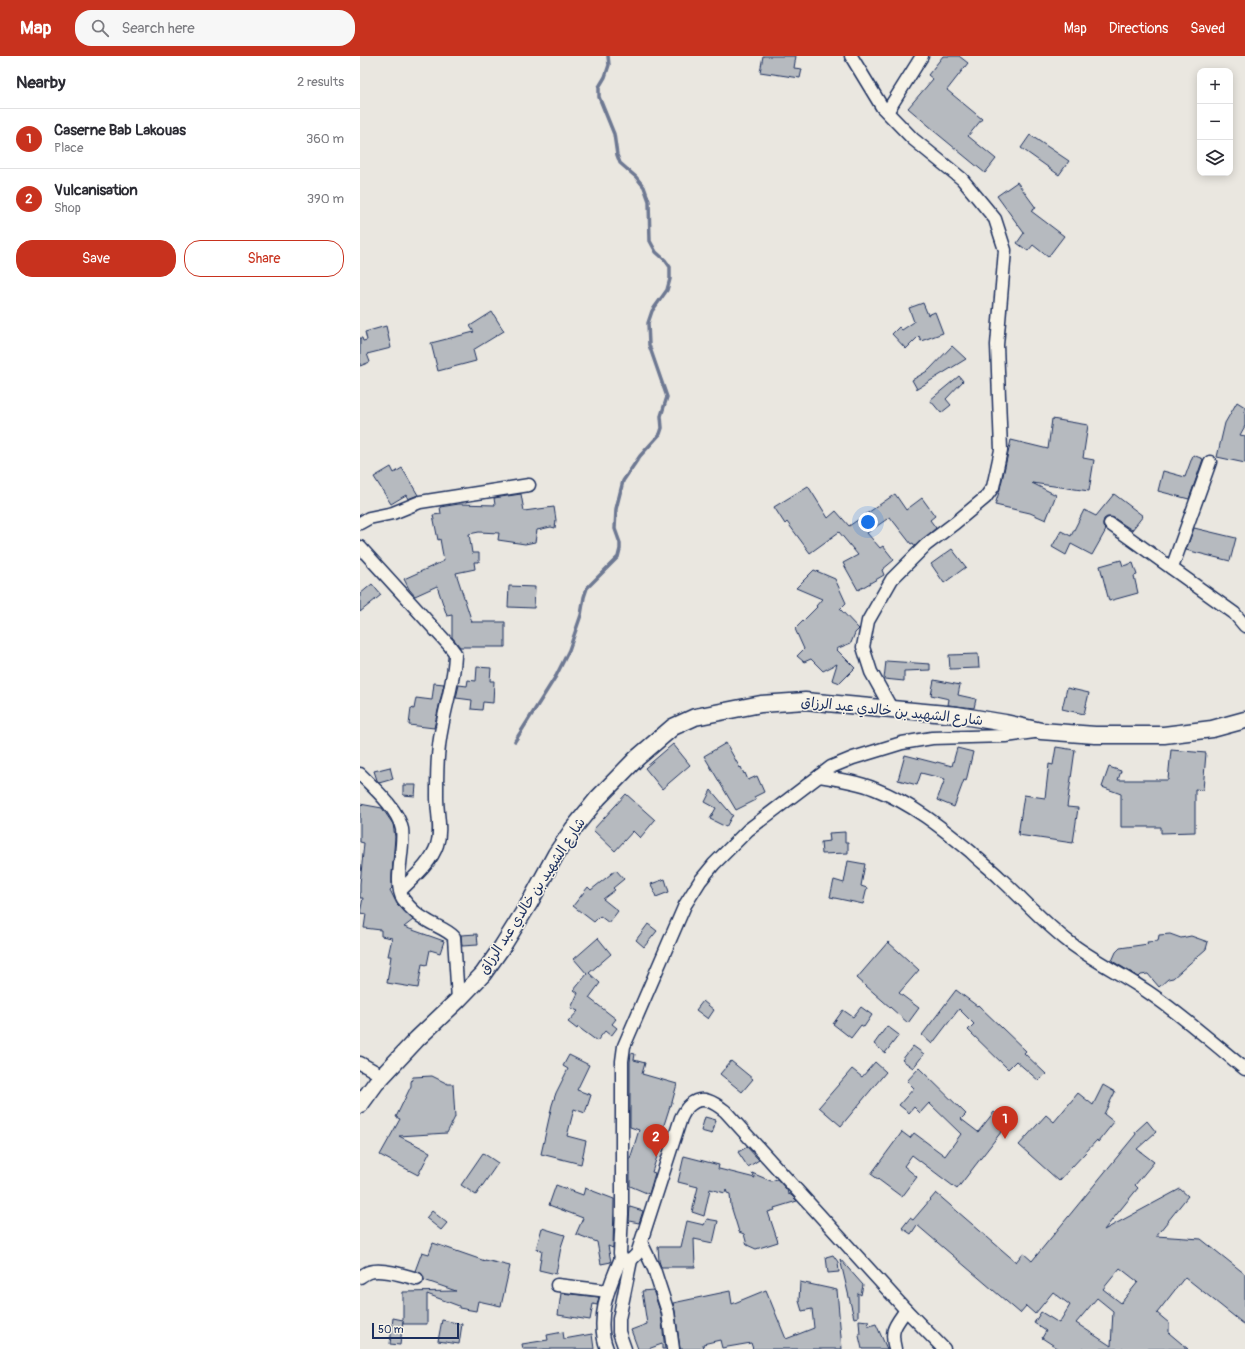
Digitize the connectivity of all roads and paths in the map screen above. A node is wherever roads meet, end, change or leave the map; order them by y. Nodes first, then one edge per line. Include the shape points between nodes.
1 (851, 56) edge
2 (922, 56) edge
3 (887, 112) junction
4 (1210, 462) dead end
5 (529, 485) dead end
6 (360, 523) edge
7 (1110, 524) dead end
8 (360, 547) edge
9 (1172, 568) junction
10 (1245, 626) edge
11 (892, 708) junction
12 (1245, 720) edge
13 (1041, 731) junction
14 (360, 774) edge
15 (820, 776) junction
16 (401, 890) junction
17 (458, 1000) junction
18 (360, 1063) edge
19 (1245, 1069) edge
20 (383, 1076) junction
21 (360, 1105) edge
22 (641, 1242) junction
23 (626, 1259) junction
24 (360, 1277) edge
25 (417, 1279) dead end
26 (556, 1285) dead end
27 (608, 1291) junction
28 (906, 1310) junction
29 (607, 1349) edge
30 (624, 1349) edge
31 (673, 1349) edge
32 (895, 1349) edge
33 (944, 1349) edge

1 - 3 street
2 - 3 street
3 - 11 street via 913,139 962,179 995,219 1005,250 997,345 1001,450 993,487 984,498 926,545 892,579 868,621 863,647 871,672
4 - 9 street
5 - 6 street via 420,502 393,514 369,518
7 - 9 street
8 - 16 street via 455,653 452,683 438,752 437,801 440,830 437,846 425,865
9 - 10 street via 1234,613
11 - 13 main road, شارع الشهيد بن خالدي عبد الرزاق via 957,715
11 - 17 main road, شارع الشهيد بن خالدي عبد الرزاق via 805,701 761,704 695,717 673,727 632,763 573,828 502,947 483,974
12 - 13 main road, شارع الشهيد بن خالدي عبد الرزاق via 1212,729 1164,735 1095,735
13 - 15 street via 1006,736 932,738 902,743 853,758 831,767
14 - 16 street via 385,800 398,818 402,829 399,868
15 - 19 street via 874,788 894,796 918,811 994,872 1067,941 1148,992
15 - 23 street via 748,830 700,881 685,905 629,1032 622,1061 620,1253
16 - 17 street via 402,898 412,909 454,937
17 - 20 main road, شارع الشهيد بن خالدي عبد الرزاق via 416,1039
18 - 20 street
20 - 21 main road, شارع الشهيد بن خالدي عبد الرزاق
22 - 23 street via 637,1254
22 - 28 street via 681,1118 690,1105 701,1099 712,1102 725,1111
22 - 31 street via 654,1269 668,1312
23 - 27 street
23 - 30 street via 618,1319
24 - 25 street via 369,1272 382,1271
26 - 27 street
27 - 29 street via 602,1323
28 - 32 street via 894,1327 892,1337
28 - 33 street

